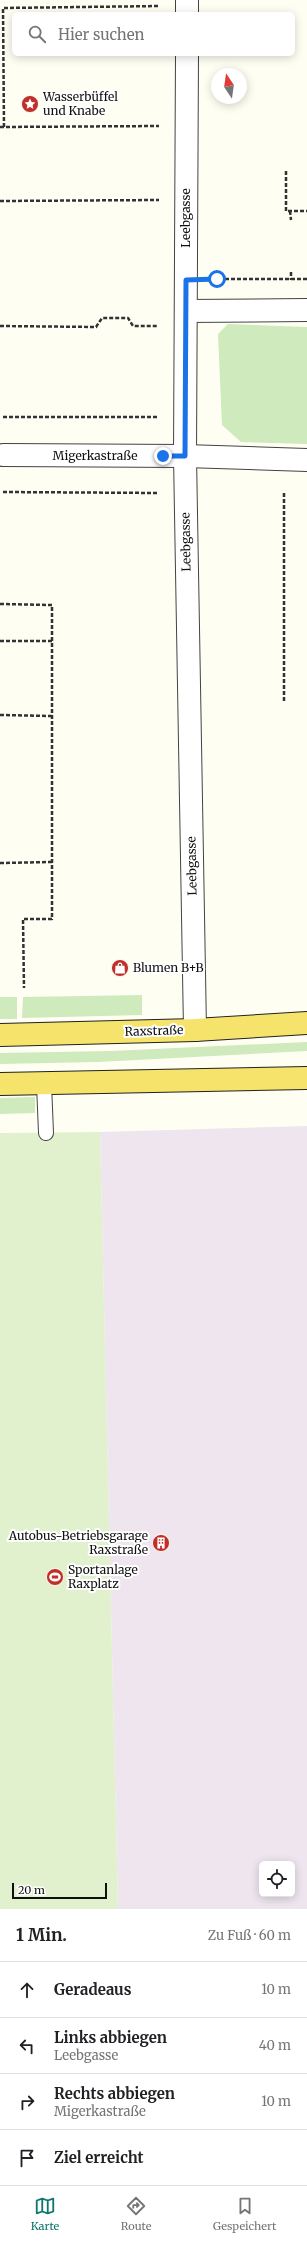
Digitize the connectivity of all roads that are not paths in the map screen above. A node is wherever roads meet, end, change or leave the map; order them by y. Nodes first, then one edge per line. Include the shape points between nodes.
1 (187, 56) edge
2 (307, 310) edge
3 (186, 319) junction
4 (3, 455) dead end
5 (185, 456) junction
6 (307, 460) edge
7 (307, 1023) edge
8 (195, 1030) junction
9 (0, 1035) edge
10 (307, 1078) edge
11 (0, 1084) edge
12 (44, 1084) junction
13 (46, 1132) dead end

1 - 3 street, Leebgasse
2 - 3 street
3 - 5 street, Leebgasse
4 - 5 street, Migerkastraße
5 - 6 street, Migerkastraße
5 - 8 street, Leebgasse
7 - 8 main road, Raxstraße
8 - 9 main road, Raxstraße
10 - 12 main road
11 - 12 main road
12 - 13 lane

